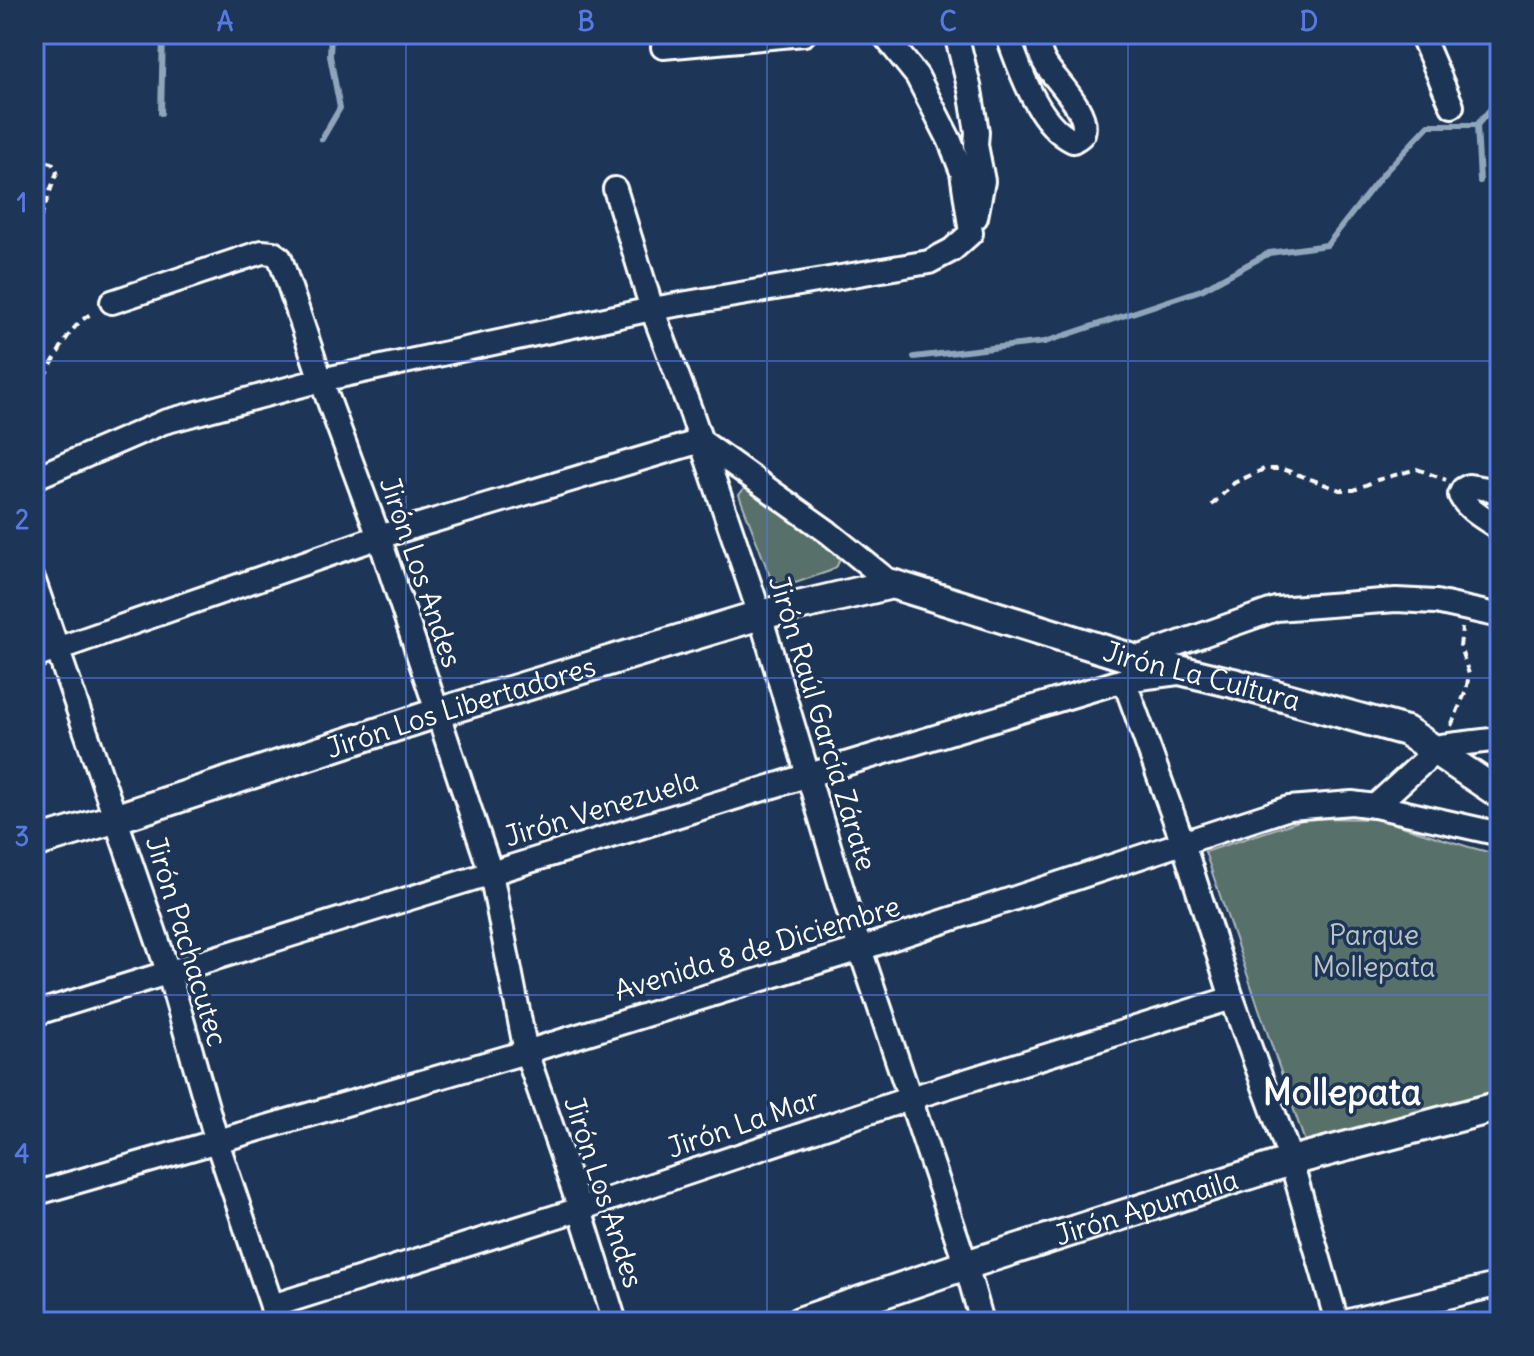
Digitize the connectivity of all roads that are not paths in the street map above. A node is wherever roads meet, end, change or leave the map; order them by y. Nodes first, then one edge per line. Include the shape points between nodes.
1 (804, 34) edge
2 (883, 34) edge
3 (956, 34) edge
4 (1007, 34) edge
5 (1036, 34) edge
6 (1421, 34) edge
7 (663, 47) dead end
8 (1452, 106) dead end
9 (615, 189) dead end
10 (971, 233) junction
11 (112, 302) road end
12 (652, 309) junction
13 (321, 380) junction
14 (701, 441) junction
15 (34, 478) edge
16 (1500, 491) edge
17 (1500, 529) edge
18 (379, 537) junction
19 (34, 581) edge
20 (892, 584) junction
21 (760, 615) junction
22 (1500, 616) edge
23 (57, 648) junction
24 (34, 657) edge
25 (1129, 669) junction
26 (437, 713) junction
27 (1500, 739) edge
28 (1438, 748) junction
29 (809, 775) junction
30 (1500, 794) edge
31 (1375, 806) junction
32 (117, 818) junction
33 (1500, 834) edge
34 (34, 843) edge
35 (1183, 843) junction
36 (491, 873) junction
37 (860, 949) junction
38 (169, 974) junction
39 (1232, 998) junction
40 (34, 1014) edge
41 (526, 1052) junction
42 (911, 1098) junction
43 (1500, 1106) edge
44 (217, 1142) junction
45 (1291, 1161) junction
46 (34, 1194) edge
47 (580, 1209) junction
48 (966, 1265) junction
49 (1500, 1284) edge
50 (274, 1314) edge
51 (615, 1322) edge
52 (799, 1322) edge
53 (982, 1322) edge
54 (1337, 1322) edge
55 (1345, 1322) edge

1 - 7 street
2 - 10 street via 917,76 950,141 962,172
3 - 10 street via 983,181
4 - 5 street via 1034,98 1057,131 1073,141 1083,133 1078,107 1044,63
6 - 8 street
9 - 12 street, Jirón Raúl García Zárate
10 - 12 street via 929,262
11 - 13 street, Jirón Los Andes via 262,252 273,253 280,258
12 - 13 street
12 - 14 street, Jirón Raúl García Zárate
13 - 15 street via 164,422
13 - 18 street, Jirón Los Andes
14 - 18 street
14 - 20 street
14 - 21 street, Jirón Raúl García Zárate
16 - 17 street via 1469,486 1460,495 1470,509
18 - 23 street
18 - 26 street, Jirón Los Andes
19 - 23 street, Jirón Pachacutec
20 - 21 street, Jirón Los Libertadores
20 - 25 street, Jirón La Cultura
21 - 26 street, Jirón Los Libertadores
21 - 29 street, Jirón Raúl García Zárate
22 - 25 street, Jirón Venezuela via 1436,602 1396,600 1276,609
23 - 24 street
23 - 32 street, Jirón Pachacutec
25 - 28 street, Jirón La Cultura via 1189,672 1406,731
25 - 29 street, Jirón Venezuela
25 - 35 street
26 - 32 street, Jirón Los Libertadores
26 - 36 street, Jirón Los Andes
27 - 28 street
28 - 30 street, Jirón La Cultura
28 - 31 street
29 - 36 street, Jirón Venezuela
29 - 37 street, Jirón Raúl García Zárate
31 - 33 street, Avenida 8 de Diciembre
31 - 35 street, Avenida 8 de Diciembre via 1289,808
32 - 34 street, Jirón Los Libertadores
32 - 38 street, Jirón Pachacutec
35 - 37 street, Avenida 8 de Diciembre
35 - 39 street
36 - 38 street, Jirón Venezuela
36 - 41 street, Jirón Los Andes
37 - 41 street, Avenida 8 de Diciembre
37 - 42 street, Jirón Raúl García Zárate
38 - 40 street, Jirón Venezuela
38 - 44 street, Jirón Pachacutec
39 - 42 street, Jirón La Mar
39 - 45 street
41 - 44 street, Avenida 8 de Diciembre
41 - 47 street, Jirón Los Andes
42 - 47 street, Jirón La Mar
42 - 48 street, Jirón Raúl García Zárate
43 - 45 street, Jirón Apumaila
44 - 46 street, Avenida 8 de Diciembre
44 - 50 street, Jirón Pachacutec
45 - 48 street, Jirón Apumaila
45 - 54 street
47 - 50 street, Jirón La Mar
47 - 51 street, Jirón Los Andes
48 - 52 street, Jirón Apumaila
48 - 53 street, Jirón Raúl García Zárate
49 - 55 street

